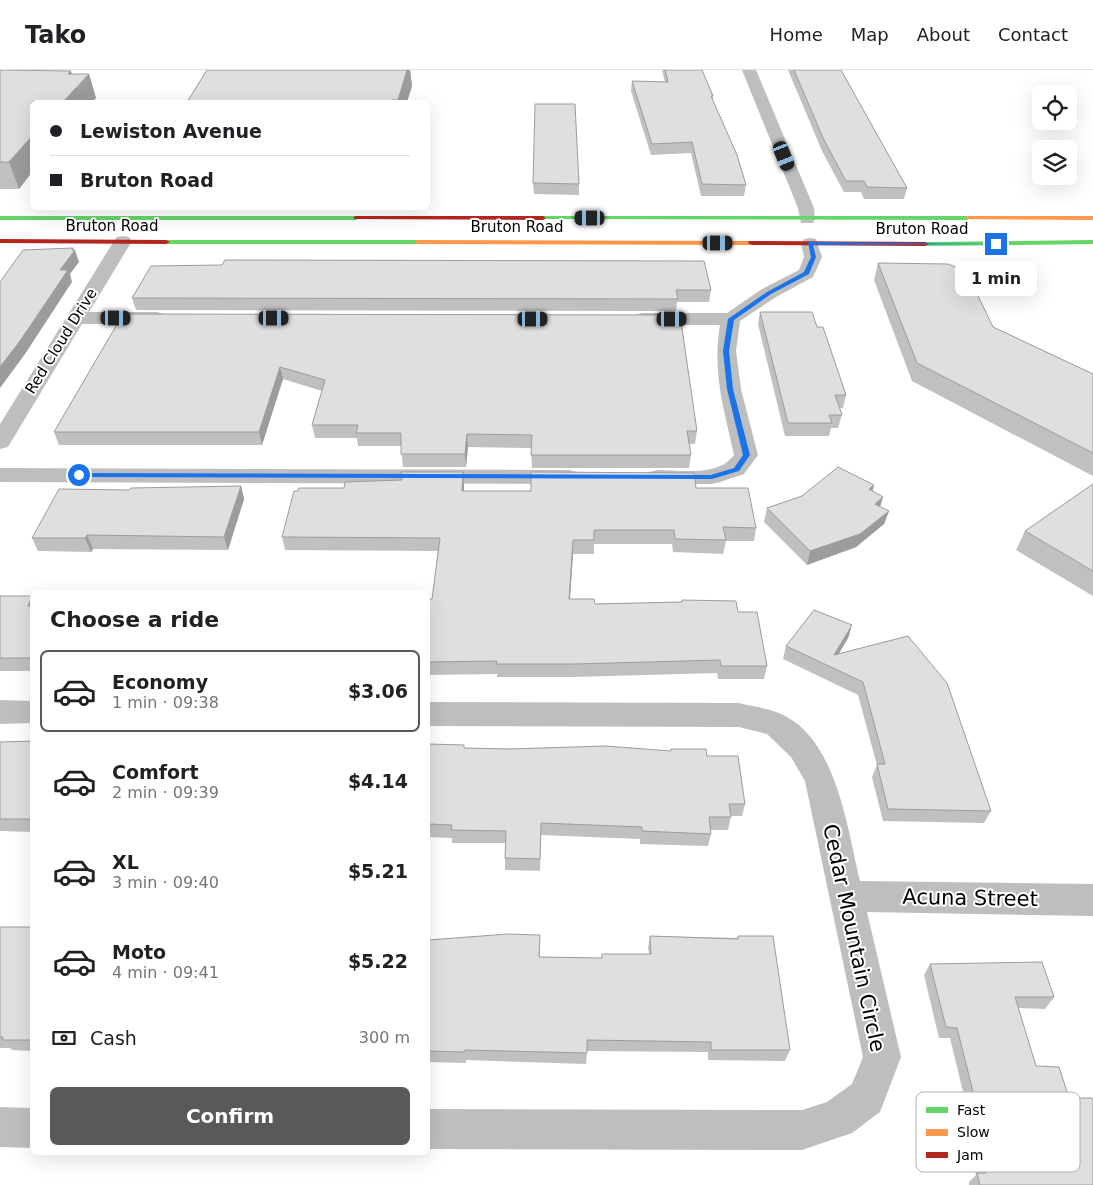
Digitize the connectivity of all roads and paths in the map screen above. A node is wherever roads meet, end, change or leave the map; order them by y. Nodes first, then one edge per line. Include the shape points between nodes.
1 (749, 70) edge
2 (0, 218) edge
3 (28, 218) junction
4 (137, 218) junction
5 (433, 218) junction
6 (1093, 218) edge
7 (807, 219) junction
8 (1078, 219) junction
9 (1093, 237) edge
10 (5, 241) edge
11 (123, 242) junction
12 (431, 242) junction
13 (1093, 242) edge
14 (810, 243) junction
15 (76, 318) junction
16 (175, 318) edge
17 (622, 319) edge
18 (731, 319) junction
19 (0, 442) edge
20 (0, 475) edge
21 (593, 477) edge
22 (632, 477) edge
23 (0, 712) edge
24 (30, 712) edge
25 (430, 714) edge
26 (846, 896) junction
27 (1093, 900) edge
28 (0, 1128) edge
29 (30, 1128) edge
30 (430, 1129) edge

1 - 7 street via 806,208
2 - 3 main road, Bruton Road
3 - 4 main road, Bruton Road
3 - 10 main road
4 - 5 main road, Bruton Road
4 - 11 main road
5 - 7 main road, Bruton Road
5 - 12 main road
6 - 8 main road, Bruton Road
7 - 8 main road, Bruton Road
7 - 14 main road
8 - 9 main road
10 - 11 main road, Bruton Road
11 - 12 main road, Bruton Road
11 - 15 street, Red Cloud Drive
12 - 14 main road, Bruton Road
13 - 14 main road, Bruton Road
14 - 18 street via 813,257 807,273 769,293
15 - 16 street
15 - 19 street, Red Cloud Drive
17 - 18 street
18 - 22 street via 726,351 730,389 746,455 736,469 712,477
20 - 21 street
23 - 24 street
25 - 26 street, Cedar Mountain Circle via 739,715 777,725 802,748 820,780
26 - 27 street, Acuna Street
26 - 30 street, Cedar Mountain Circle via 882,1058 866,1098 838,1119 802,1130
28 - 29 street

